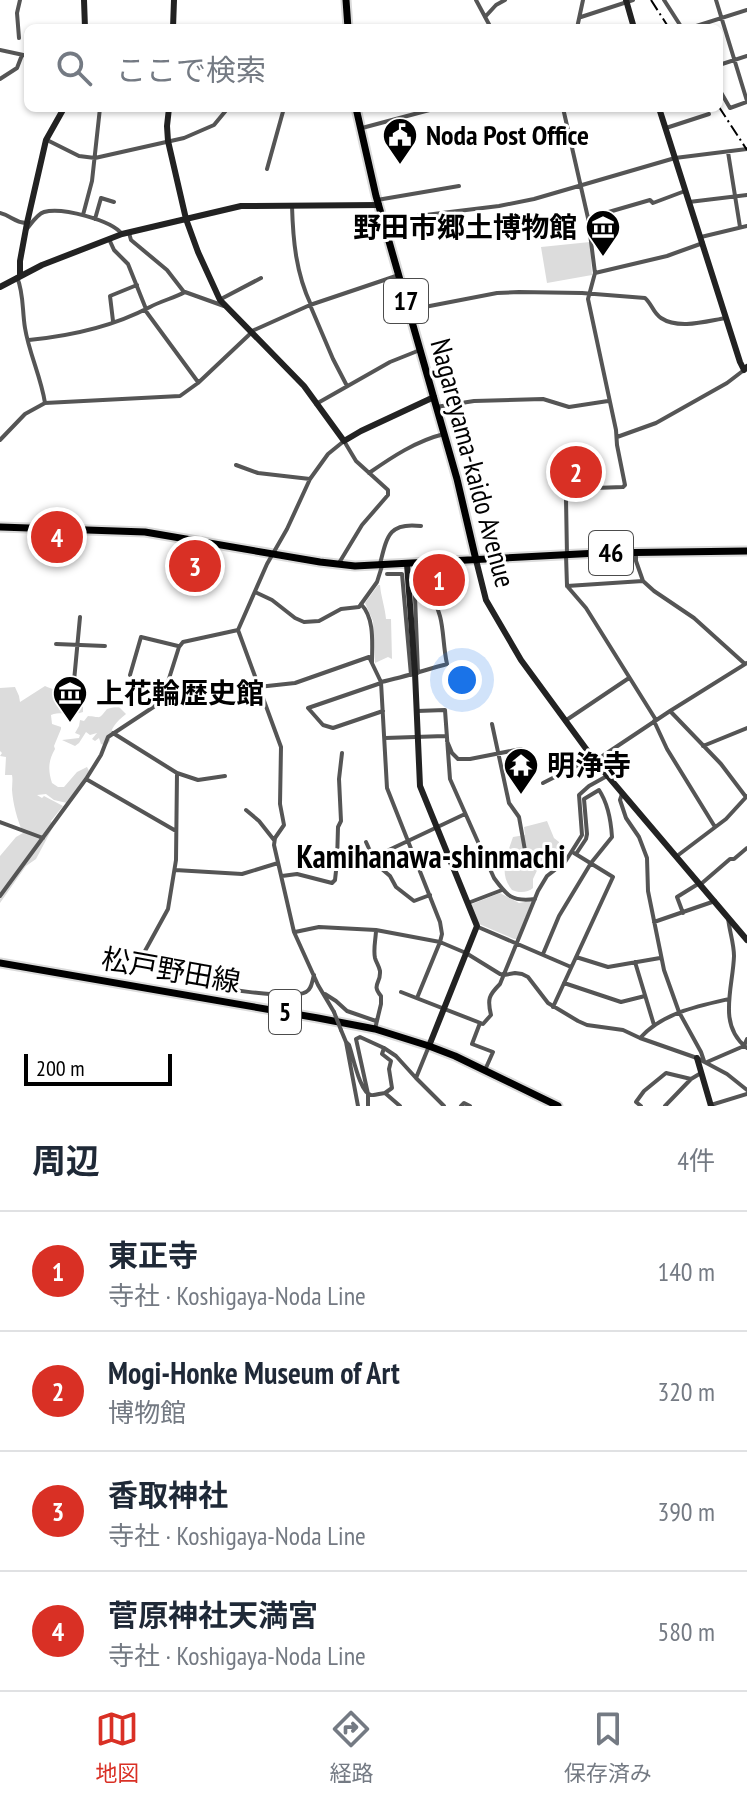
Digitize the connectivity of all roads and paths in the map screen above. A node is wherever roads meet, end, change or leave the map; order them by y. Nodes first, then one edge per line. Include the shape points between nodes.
1 (20, 0) edge
2 (84, 0) edge
3 (174, 0) edge
4 (346, 0) edge
5 (476, 0) edge
6 (505, 0) edge
7 (583, 0) edge
8 (664, 0) edge
9 (716, 0) edge
10 (628, 1) edge
11 (747, 10) edge
12 (485, 17) junction
13 (581, 17) junction
14 (721, 17) junction
15 (85, 24) edge
16 (173, 24) edge
17 (348, 24) edge
18 (489, 24) edge
19 (578, 24) edge
20 (633, 24) edge
21 (679, 24) edge
22 (701, 24) edge
23 (19, 38) dead end
24 (0, 50) edge
25 (24, 55) edge
26 (747, 56) edge
27 (24, 57) edge
28 (734, 60) junction
29 (723, 64) edge
30 (0, 79) edge
31 (723, 96) edge
32 (747, 102) edge
33 (62, 112) edge
34 (100, 112) edge
35 (169, 112) edge
36 (225, 112) edge
37 (283, 112) edge
38 (357, 112) edge
39 (422, 112) edge
40 (564, 112) edge
41 (660, 112) edge
42 (709, 114) dead end
43 (360, 128) junction
44 (666, 128) junction
45 (46, 140) junction
46 (168, 141) junction
47 (747, 149) edge
48 (728, 152) junction
49 (95, 158) junction
50 (675, 158) junction
51 (267, 169) dead end
52 (459, 186) dead end
53 (580, 186) junction
54 (685, 191) junction
55 (747, 195) edge
56 (736, 196) junction
57 (114, 202) dead end
58 (378, 202) junction
59 (689, 202) junction
60 (292, 205) junction
61 (0, 213) edge
62 (83, 215) junction
63 (588, 218) junction
64 (95, 219) junction
65 (186, 219) junction
66 (384, 222) junction
67 (747, 226) edge
68 (26, 227) junction
69 (740, 227) junction
70 (126, 233) junction
71 (109, 239) junction
72 (702, 240) junction
73 (595, 273) junction
74 (399, 275) junction
75 (19, 276) junction
76 (261, 278) dead end
77 (137, 285) junction
78 (0, 287) edge
79 (184, 292) junction
80 (590, 295) junction
81 (220, 300) junction
82 (311, 305) junction
83 (226, 307) junction
84 (146, 309) junction
85 (409, 310) junction
86 (726, 318) junction
87 (113, 321) junction
88 (252, 331) junction
89 (29, 340) junction
90 (420, 350) junction
91 (745, 368) edge
92 (198, 383) junction
93 (347, 386) junction
94 (434, 397) junction
95 (609, 401) junction
96 (45, 403) junction
97 (316, 404) junction
98 (436, 407) junction
99 (444, 434) junction
100 (617, 437) junction
101 (0, 440) edge
102 (344, 441) junction
103 (236, 465) dead end
104 (368, 474) junction
105 (310, 479) junction
106 (421, 526) dead end
107 (0, 527) edge
108 (747, 551) edge
109 (636, 552) junction
110 (273, 554) junction
111 (566, 555) junction
112 (476, 560) junction
113 (407, 564) junction
114 (338, 565) junction
115 (381, 566) junction
116 (387, 574) dead end
117 (643, 581) junction
118 (567, 586) junction
119 (255, 592) junction
120 (361, 604) junction
121 (80, 617) dead end
122 (238, 630) junction
123 (56, 644) dead end
124 (78, 645) junction
125 (105, 646) dead end
126 (179, 647) junction
127 (372, 664) junction
128 (747, 664) edge
129 (415, 674) junction
130 (130, 675) dead end
131 (629, 678) junction
132 (381, 682) junction
133 (258, 687) junction
134 (75, 704) dead end
135 (383, 711) junction
136 (417, 711) junction
137 (670, 711) junction
138 (565, 721) junction
139 (655, 721) junction
140 (492, 724) dead end
141 (747, 728) edge
142 (113, 733) junction
143 (418, 737) junction
144 (385, 738) junction
145 (446, 738) junction
146 (703, 746) junction
147 (521, 749) dead end
148 (342, 753) dead end
149 (499, 754) junction
150 (594, 760) junction
151 (177, 773) junction
152 (225, 776) dead end
153 (607, 776) junction
154 (86, 779) junction
155 (543, 783) dead end
156 (622, 794) junction
157 (745, 798) edge
158 (747, 805) edge
159 (246, 810) dead end
160 (465, 814) junction
161 (0, 822) edge
162 (436, 827) junction
163 (715, 827) junction
164 (176, 831) junction
165 (43, 838) junction
166 (274, 840) junction
167 (408, 840) junction
168 (366, 842) dead end
169 (747, 848) edge
170 (574, 853) junction
171 (526, 856) dead end
172 (677, 856) junction
173 (374, 857) junction
174 (278, 863) junction
175 (591, 863) junction
176 (175, 870) junction
177 (282, 876) junction
178 (700, 884) junction
179 (502, 890) junction
180 (430, 895) junction
181 (0, 896) edge
182 (535, 899) junction
183 (715, 901) junction
184 (468, 903) junction
185 (683, 913) junction
186 (728, 916) junction
187 (654, 922) junction
188 (477, 926) junction
189 (376, 930) junction
190 (294, 932) junction
191 (747, 940) edge
192 (440, 942) junction
193 (517, 943) junction
194 (466, 953) junction
195 (543, 954) junction
196 (576, 957) junction
197 (661, 958) junction
198 (635, 962) junction
199 (0, 963) edge
200 (571, 967) junction
201 (134, 971) dead end
202 (314, 975) junction
203 (504, 975) junction
204 (186, 982) dead end
205 (564, 983) junction
206 (323, 992) junction
207 (401, 992) dead end
208 (645, 996) junction
209 (417, 998) junction
210 (729, 999) junction
211 (553, 1007) junction
212 (444, 1009) junction
213 (679, 1012) junction
214 (480, 1023) junction
215 (654, 1025) junction
216 (376, 1026) junction
217 (640, 1038) junction
218 (747, 1039) edge
219 (346, 1042) junction
220 (429, 1046) junction
221 (745, 1047) edge
222 (384, 1048) junction
223 (703, 1060) junction
224 (485, 1070) junction
225 (702, 1073) junction
226 (416, 1078) junction
227 (691, 1079) junction
228 (747, 1092) edge
229 (385, 1093) junction
230 (368, 1094) junction
231 (358, 1106) edge
232 (368, 1106) edge
233 (400, 1106) edge
234 (444, 1106) edge
235 (461, 1106) edge
236 (470, 1106) edge
237 (556, 1106) edge
238 (641, 1106) edge
239 (665, 1106) edge
240 (711, 1106) edge

1 - 23 street
2 - 15 street
3 - 16 street
4 - 17 main road
5 - 12 street
6 - 12 street
7 - 13 street
8 - 21 street
9 - 14 street
10 - 13 street
10 - 20 street
11 - 14 street
12 - 18 street
13 - 19 street
14 - 22 street
14 - 28 street
24 - 25 street
26 - 28 street
27 - 30 street
28 - 29 street
28 - 32 street
31 - 32 street via 730,108
33 - 45 street
34 - 49 street
35 - 46 street
36 - 46 street via 214,125
37 - 51 street
38 - 43 main road, Nagareyama-kaido Avenue / 17
39 - 43 street
40 - 53 street
41 - 44 street
42 - 44 street
43 - 58 main road, Nagareyama-kaido Avenue / 17
44 - 50 street
45 - 49 street
45 - 68 street
46 - 49 street
46 - 65 street
47 - 48 street
48 - 50 street
48 - 56 street
49 - 62 street
50 - 53 street
50 - 54 street
52 - 58 street
53 - 63 street
53 - 66 street via 499,206
54 - 59 street
54 - 63 street
55 - 56 street
56 - 59 street
56 - 69 street
57 - 64 street via 101,198
58 - 60 street
58 - 66 main road, Nagareyama-kaido Avenue / 17
59 - 72 street
60 - 65 street via 241,206
60 - 82 street via 294,251
61 - 68 street
62 - 64 street
62 - 68 street via 44,212
63 - 73 street
64 - 70 street
65 - 70 street
65 - 81 street
66 - 74 main road, Nagareyama-kaido Avenue / 17
67 - 69 street
68 - 75 street
69 - 72 street
70 - 71 street
70 - 79 street
71 - 75 street
71 - 77 street
72 - 73 street via 667,256
72 - 86 street
73 - 80 street
74 - 82 street
74 - 85 main road, Nagareyama-kaido Avenue / 17
75 - 78 street
75 - 89 street
76 - 81 street
77 - 84 street
77 - 87 street via 110,296
79 - 83 street
79 - 84 street
80 - 85 street via 497,293
80 - 86 street via 645,298 657,315 676,323
80 - 95 street
81 - 83 street
82 - 88 street
82 - 93 street
83 - 88 street
84 - 87 street
84 - 92 street
85 - 90 main road, Nagareyama-kaido Avenue / 17
86 - 91 street
87 - 89 street
88 - 92 street
88 - 97 street
89 - 96 street
90 - 93 street
90 - 94 main road, Nagareyama-kaido Avenue / 17
91 - 100 street via 656,423
92 - 96 street via 179,397
93 - 97 street
94 - 98 main road, Nagareyama-kaido Avenue / 17
94 - 102 street
95 - 98 street via 569,407 543,399 474,401
95 - 100 street
96 - 101 street via 25,414
97 - 102 street
98 - 99 main road, Nagareyama-kaido Avenue / 17
99 - 104 street
99 - 112 main road, Nagareyama-kaido Avenue / 17
100 - 111 street via 625,485 567,489
102 - 104 street
102 - 105 street
103 - 105 street
104 - 114 street via 388,495
105 - 110 street
106 - 115 street via 393,530
107 - 110 main road via 145,532
108 - 109 main road, 46
109 - 111 main road, 46
109 - 117 street
110 - 114 main road
110 - 119 street
111 - 112 main road, 46
111 - 118 street
112 - 113 main road
112 - 138 street, Nagareyama-kaido Avenue via 491,611
113 - 115 main road
113 - 129 street
114 - 115 main road
115 - 120 street
116 - 129 street via 402,574
117 - 118 street
117 - 128 street
118 - 131 street
119 - 120 street via 304,622
119 - 122 street
120 - 127 street via 370,621
121 - 124 street
122 - 126 street
122 - 133 street
123 - 124 street
124 - 125 street
124 - 134 street
126 - 130 street via 141,637
126 - 142 street via 155,706
127 - 132 street
127 - 133 street via 369,657 295,683
128 - 137 street
129 - 129 street via 447,664 440,611 429,593 415,596
129 - 132 street
129 - 136 street
131 - 138 street
131 - 139 street
132 - 135 street
132 - 135 street via 308,708 333,728
133 - 166 street via 282,753 284,825
135 - 144 street
136 - 143 street
136 - 145 street via 445,710
137 - 139 street
137 - 146 street
138 - 150 street, Nagareyama-kaido Avenue
139 - 150 street
139 - 163 street
140 - 149 street
141 - 146 street
142 - 151 street
142 - 154 street
143 - 144 street
143 - 145 street
143 - 162 street via 420,786
144 - 167 street via 387,788
145 - 149 street via 458,759
145 - 160 street via 450,779
146 - 157 street
147 - 149 street
148 - 177 street via 335,880
149 - 171 street
150 - 153 street, Nagareyama-kaido Avenue
150 - 155 street
151 - 152 street via 199,780
151 - 164 street
153 - 156 street, Nagareyama-kaido Avenue
153 - 170 street via 579,795 583,833
154 - 164 street
154 - 165 street
156 - 172 street, Nagareyama-kaido Avenue
156 - 187 street via 626,818 647,858
157 - 158 street
157 - 163 street
159 - 166 street
160 - 162 street
160 - 179 street
161 - 165 street
162 - 167 street
162 - 184 street
163 - 172 street
164 - 176 street
165 - 181 street
166 - 174 street
167 - 173 street
167 - 180 street
168 - 173 street
169 - 178 street
170 - 175 street
170 - 175 street via 587,834 584,799 599,790 612,837
170 - 182 street via 547,876
172 - 178 street, Nagareyama-kaido Avenue
173 - 180 street via 414,901
174 - 176 street via 242,874
174 - 177 street
175 - 195 street
175 - 196 street via 613,877
176 - 201 street via 167,914
177 - 190 street
178 - 183 street, Nagareyama-kaido Avenue
178 - 185 street via 677,897
179 - 182 street via 519,900
179 - 184 street
180 - 192 street via 440,922
182 - 193 street
183 - 185 street
183 - 186 street, Nagareyama-kaido Avenue
184 - 188 street
185 - 187 street
186 - 191 street, Nagareyama-kaido Avenue
186 - 210 street via 734,954
187 - 197 street
188 - 193 street
188 - 194 street
189 - 190 street via 319,927
189 - 192 street
189 - 216 street via 381,1004
190 - 202 street
192 - 194 street
192 - 209 street
193 - 195 street
193 - 203 street
194 - 203 street
194 - 212 street
195 - 200 street
196 - 198 street via 608,967
196 - 200 street
197 - 198 street
197 - 213 street
198 - 208 street
199 - 216 main road, 松戸野田線 / 5
200 - 205 street
202 - 204 street via 304,994 263,994
202 - 206 street
203 - 211 street via 528,977
203 - 214 street via 491,993 491,1015
205 - 208 street via 621,1002
205 - 211 street
206 - 216 street
206 - 219 street, bridge
207 - 209 street
208 - 215 street
209 - 212 street
210 - 213 street
210 - 221 street via 730,1023
211 - 217 street via 587,1025
212 - 214 street
212 - 220 street
213 - 215 street
213 - 223 street
214 - 224 street via 472,1044 493,1052
215 - 217 street
216 - 220 main road, 松戸野田線 / 5
217 - 223 street
218 - 221 street
219 - 230 street
219 - 231 street
220 - 224 main road, 松戸野田線 / 5
220 - 226 street
221 - 223 street
222 - 226 street
222 - 229 street via 382,1054 391,1061 392,1088
222 - 230 street via 356,1039
223 - 225 street
223 - 228 street
224 - 237 main road, 松戸野田線 / 5
225 - 227 street
225 - 240 street
226 - 234 street
227 - 238 street via 666,1073 644,1091 636,1102
227 - 239 street
228 - 240 street
229 - 230 street
229 - 233 street
230 - 232 street
235 - 236 street

